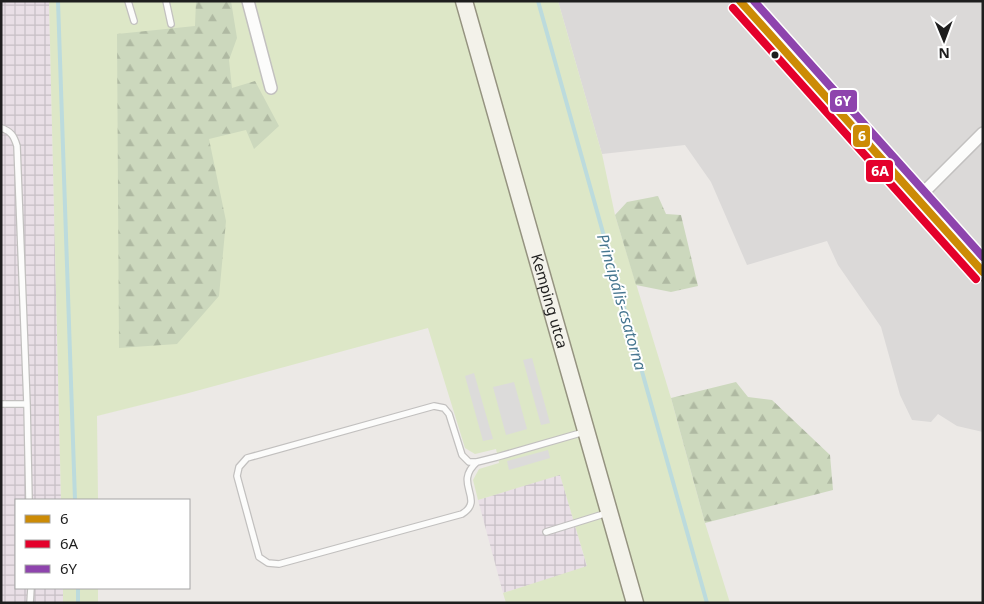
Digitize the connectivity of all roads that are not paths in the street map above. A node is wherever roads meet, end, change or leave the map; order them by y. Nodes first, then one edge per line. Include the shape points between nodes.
1 (128, 1) edge
2 (166, 1) edge
3 (248, 1) edge
4 (464, 1) edge
5 (740, 1) edge
6 (134, 21) dead end
7 (171, 24) dead end
8 (271, 88) dead end
9 (1, 128) edge
10 (983, 133) edge
11 (918, 198) junction
12 (983, 272) edge
13 (1, 404) edge
14 (27, 404) junction
15 (586, 432) junction
16 (477, 462) junction
17 (29, 499) edge
18 (609, 512) junction
19 (546, 532) dead end
20 (31, 589) edge
21 (30, 603) edge
22 (635, 603) edge

1 - 6 lane
2 - 7 lane
3 - 8 street
4 - 15 main road, Kemping utca
5 - 11 main road
9 - 14 lane via 8,130 17,146
10 - 11 street
11 - 12 main road
13 - 14 lane
14 - 17 lane
15 - 16 lane
15 - 18 main road, Kemping utca
16 - 16 lane via 464,458 449,414 444,408 434,406 247,458 238,467 237,476 260,557 268,563 279,564 462,514 472,502 467,479 468,472
18 - 19 lane
18 - 22 main road, Kemping utca
20 - 21 lane

